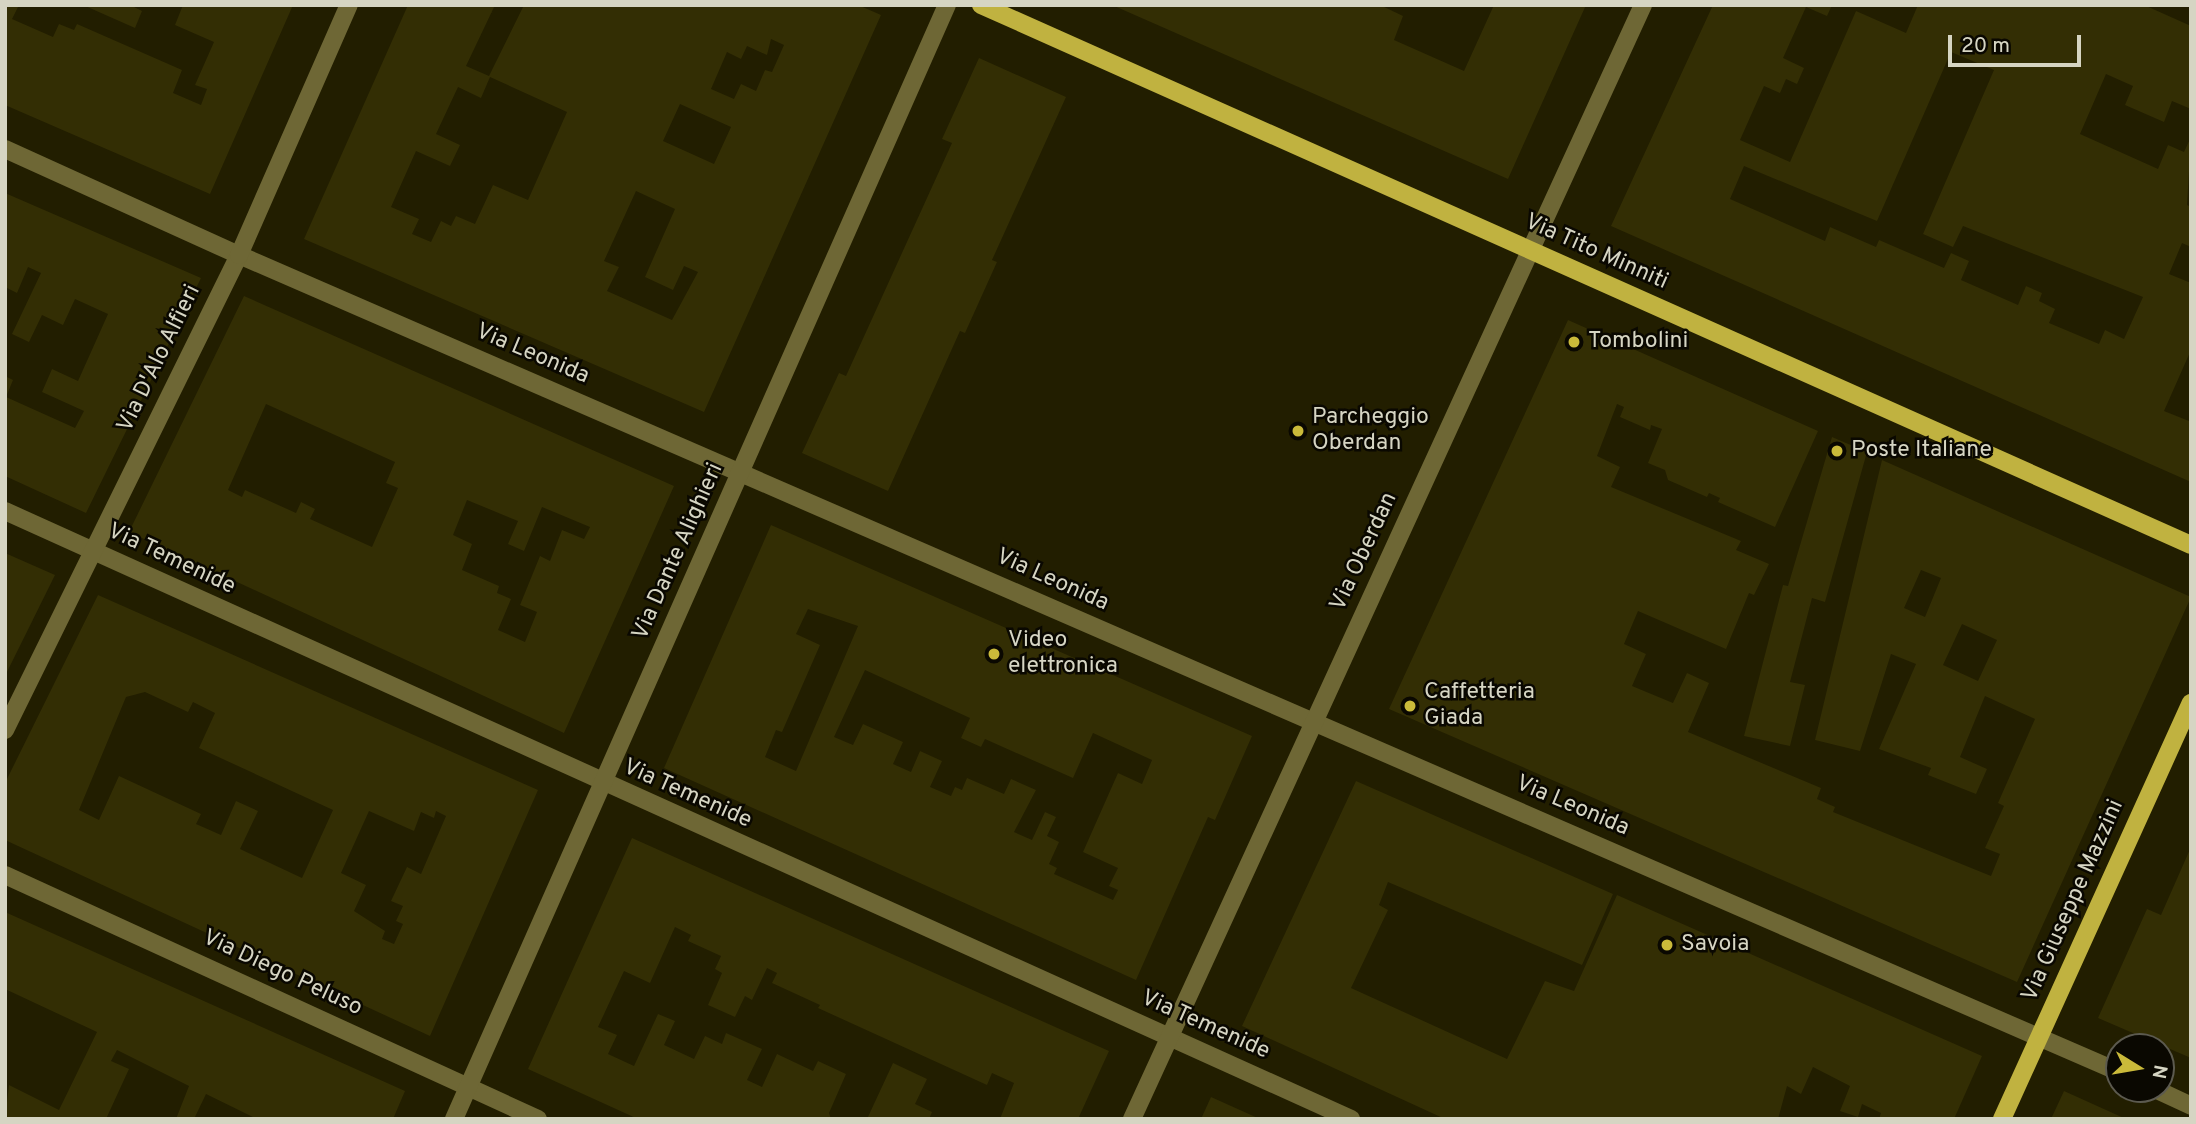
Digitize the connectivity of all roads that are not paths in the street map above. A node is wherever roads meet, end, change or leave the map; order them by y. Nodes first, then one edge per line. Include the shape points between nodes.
1 (349, 5) edge
2 (947, 5) edge
3 (981, 5) edge
4 (1643, 5) edge
5 (5, 149) edge
6 (1531, 250) junction
7 (239, 255) junction
8 (741, 472) junction
9 (5, 511) edge
10 (2191, 545) edge
11 (92, 551) junction
12 (2191, 703) edge
13 (1314, 722) junction
14 (5, 730) edge
15 (603, 784) junction
16 (5, 875) edge
17 (1170, 1036) junction
18 (2040, 1036) junction
19 (2105, 1066) edge
20 (469, 1086) junction
21 (2175, 1098) edge
22 (2191, 1106) edge
23 (454, 1119) edge
24 (538, 1119) edge
25 (1132, 1119) edge
26 (1351, 1119) edge
27 (2002, 1119) edge

1 - 7 street, Via D'Alo Alfieri
2 - 8 street, Via Dante Alighieri
3 - 6 main road, Via Tito Minniti
4 - 6 street, Via Oberdan
5 - 7 street, Via Leonida
6 - 10 main road, Via Tito Minniti
6 - 13 street, Via Oberdan
7 - 8 street, Via Leonida
7 - 11 street, Via D'Alo Alfieri
8 - 13 street, Via Leonida
8 - 15 street, Via Dante Alighieri
9 - 11 street, Via Temenide
11 - 14 street, Via D'Alo Alfieri
11 - 15 street, Via Temenide
12 - 18 main road, Via Giuseppe Mazzini
13 - 17 street, Via Oberdan
13 - 18 street, Via Leonida
15 - 17 street, Via Temenide
15 - 20 street, Via Dante Alighieri
16 - 20 street, Via Diego Peluso
17 - 25 street, Via Oberdan
17 - 26 street, Via Temenide
18 - 19 street, Via Leonida
18 - 27 main road, Via Giuseppe Mazzini
20 - 23 street, Via Dante Alighieri
20 - 24 street, Via Diego Peluso
21 - 22 street

